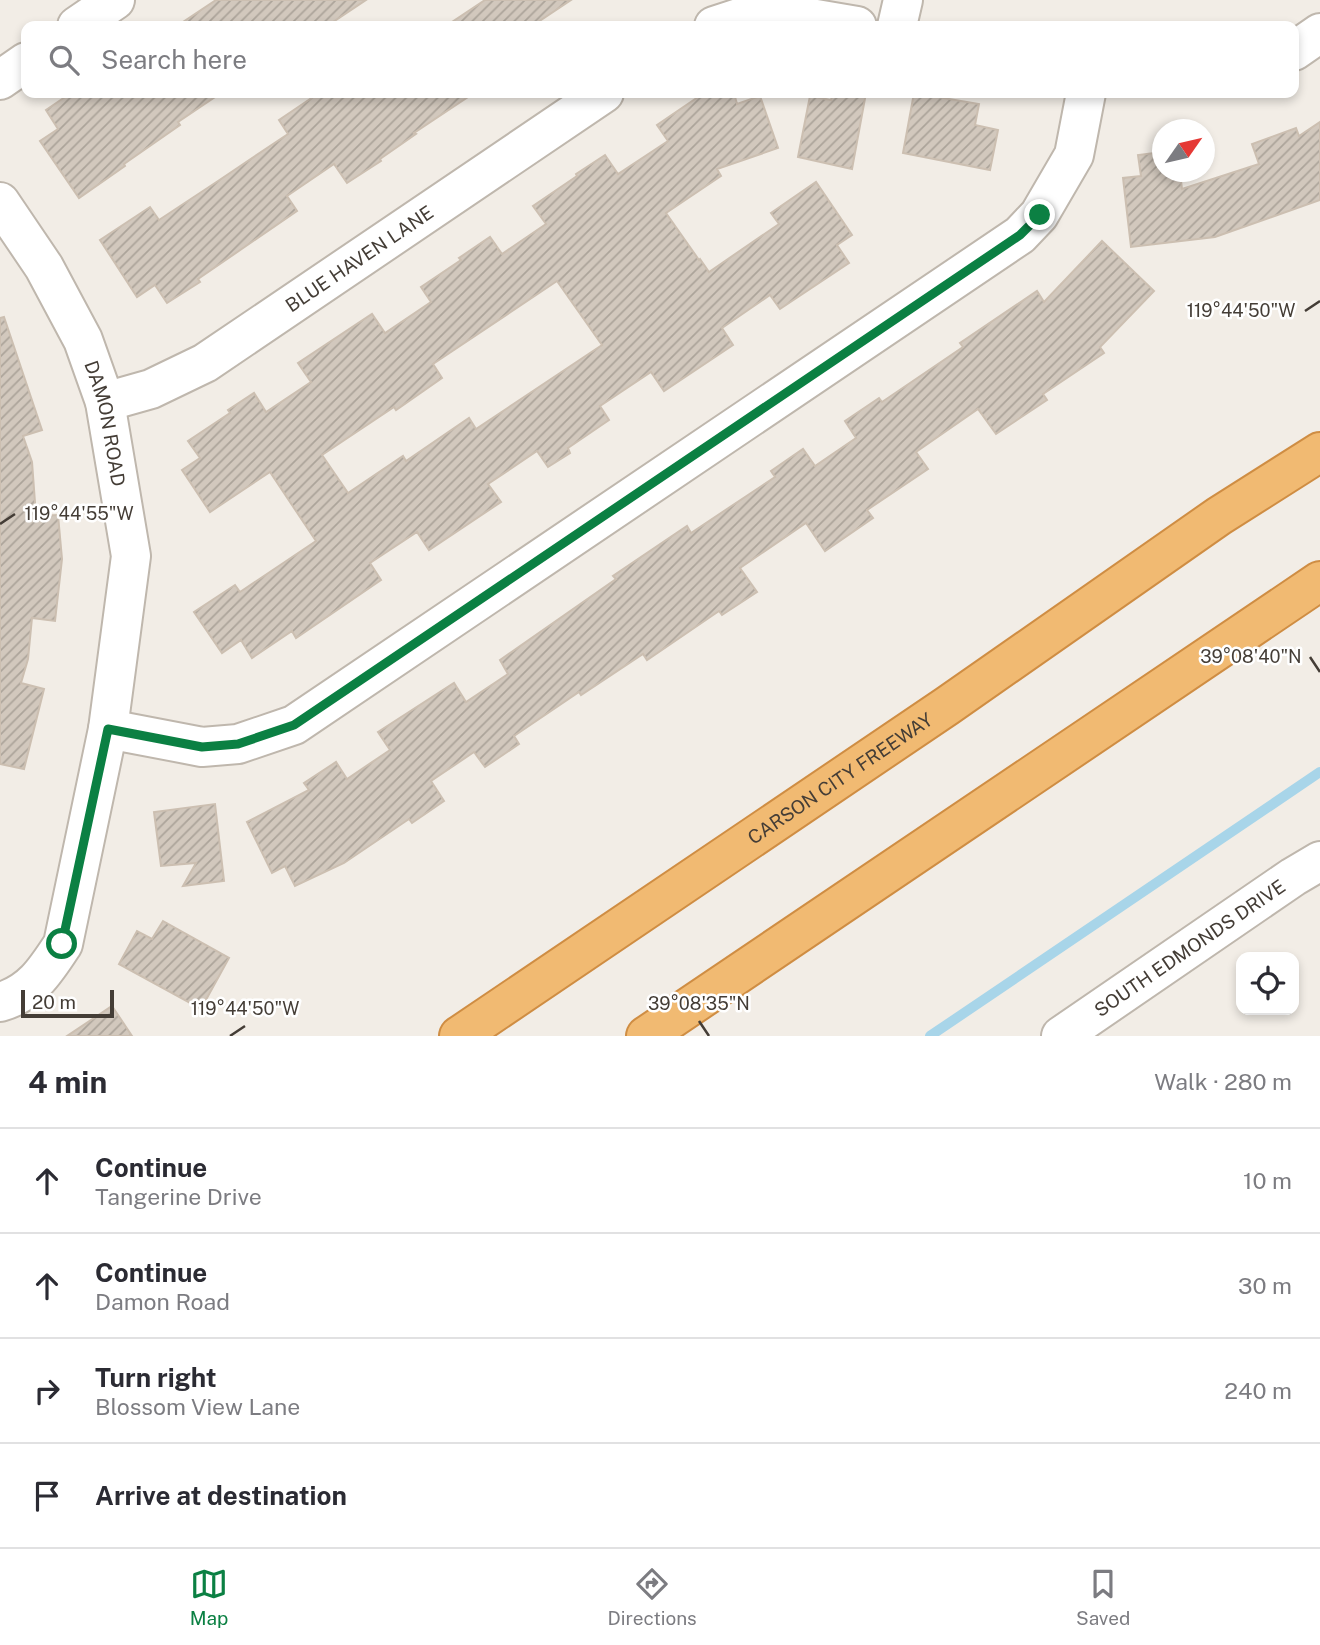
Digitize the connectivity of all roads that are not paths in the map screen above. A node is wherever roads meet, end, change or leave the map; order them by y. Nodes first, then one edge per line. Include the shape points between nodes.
1 (115, 0) edge
2 (903, 0) edge
3 (84, 21) edge
4 (729, 21) edge
5 (828, 21) edge
6 (898, 21) edge
7 (1320, 33) edge
8 (1299, 48) edge
9 (21, 65) edge
10 (0, 80) edge
11 (597, 98) edge
12 (1085, 98) edge
13 (0, 202) edge
14 (104, 402) junction
15 (1320, 423) edge
16 (1320, 452) edge
17 (1219, 516) junction
18 (1320, 581) edge
19 (1320, 593) edge
20 (108, 729) junction
21 (1088, 737) junction
22 (1320, 861) edge
23 (0, 1002) edge
24 (459, 1036) edge
25 (646, 1036) edge
26 (1061, 1036) edge

1 - 3 street
2 - 6 street
4 - 5 street via 751,14
7 - 8 street
9 - 10 street
11 - 14 street, BLUE HAVEN LANE via 205,363 151,389
12 - 20 street via 1074,155 1040,215 1020,235 294,725 238,744 202,747
13 - 14 street, DAMON ROAD via 44,267 83,340
14 - 20 street, DAMON ROAD via 131,556
15 - 17 highway
16 - 17 highway
17 - 24 highway, CARSON CITY FREEWAY
18 - 21 highway
19 - 21 highway
20 - 23 street, DAMON ROAD via 62,944 31,987
21 - 25 highway
22 - 26 street, SOUTH EDMONDS DRIVE

